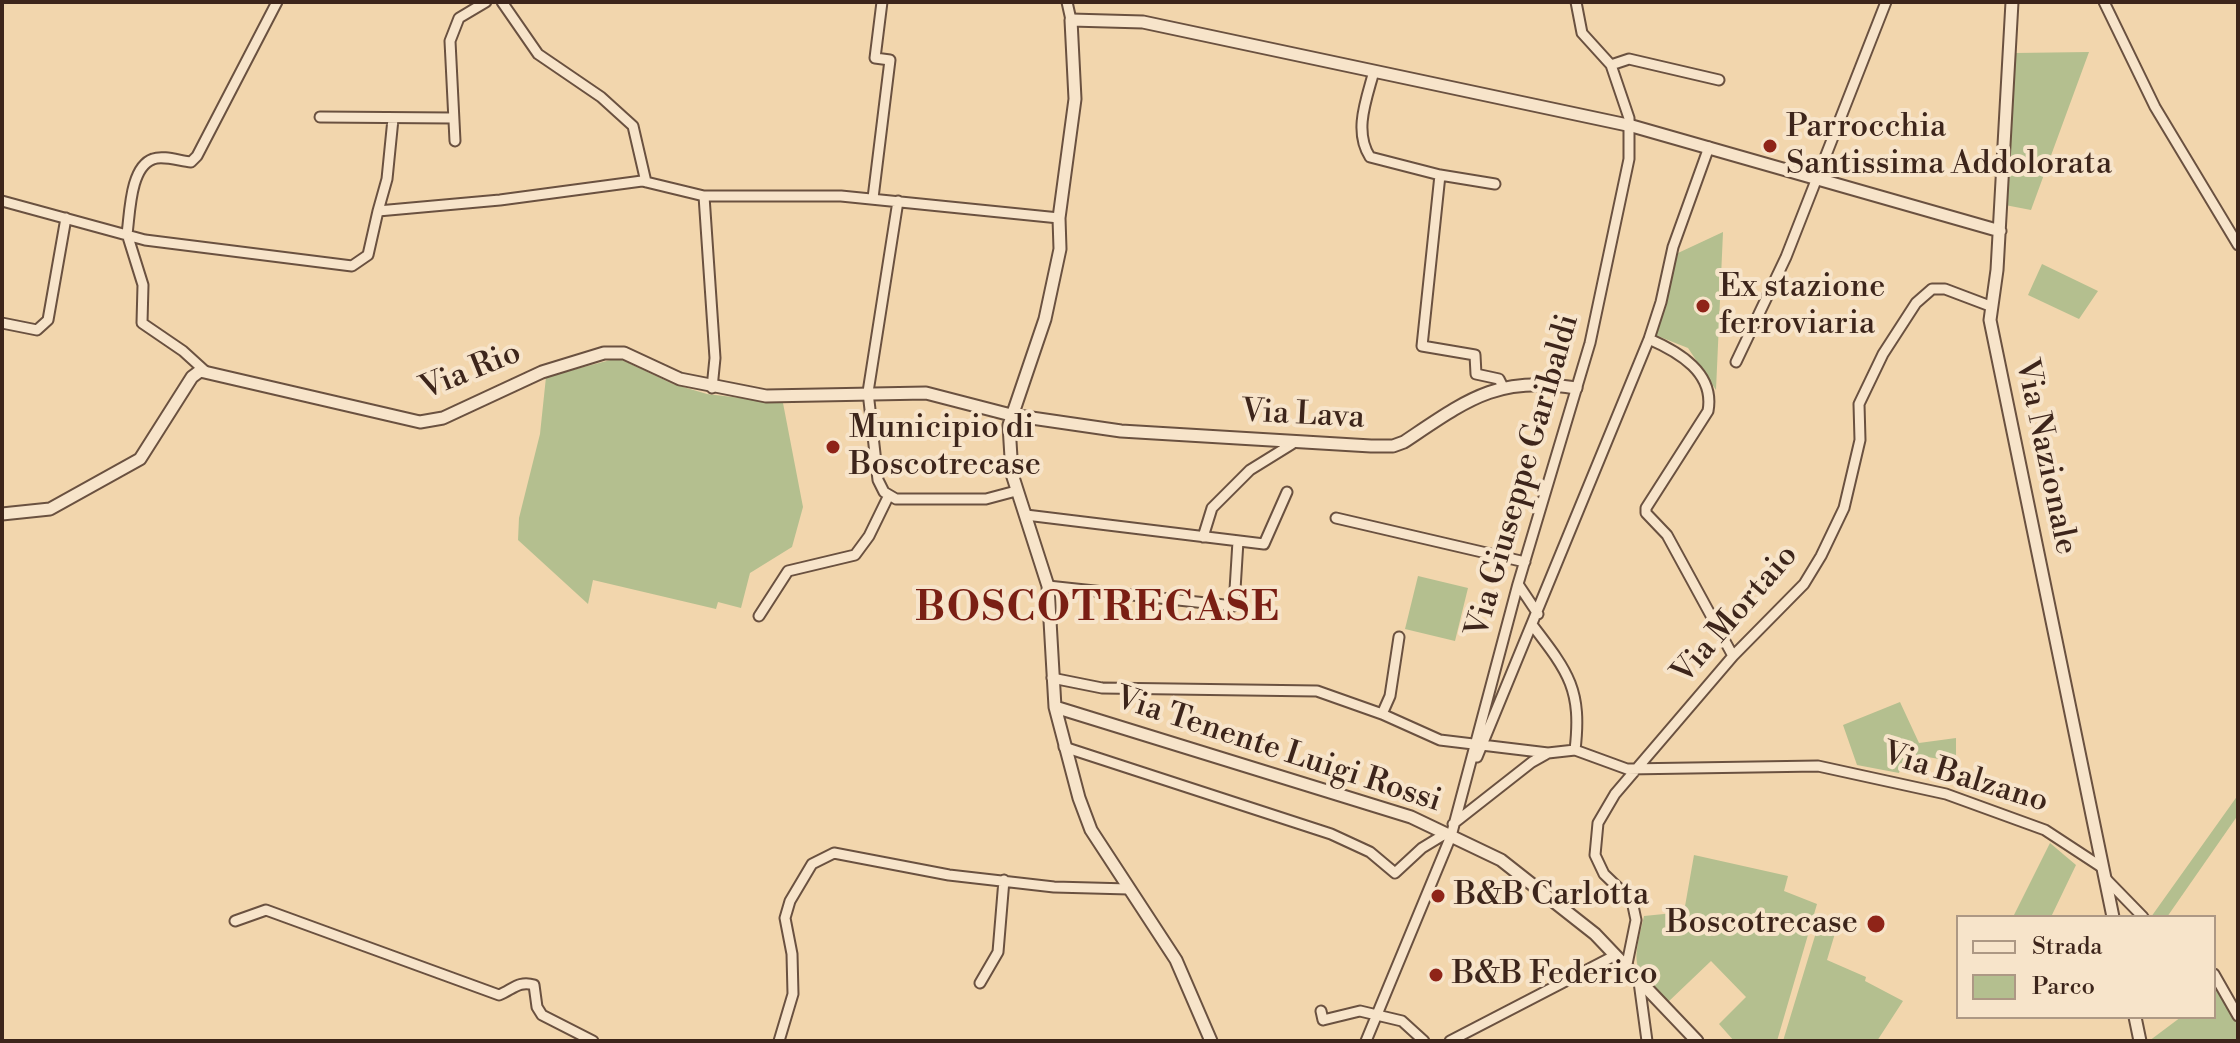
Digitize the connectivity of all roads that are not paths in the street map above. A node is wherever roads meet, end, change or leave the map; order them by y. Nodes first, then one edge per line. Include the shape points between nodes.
1 (277, 2) edge
2 (486, 2) edge
3 (502, 2) edge
4 (882, 2) edge
5 (1067, 2) edge
6 (1576, 2) edge
7 (1886, 2) edge
8 (2012, 2) edge
9 (2104, 2) edge
10 (1071, 20) junction
11 (1611, 65) junction
12 (1374, 71) junction
13 (1719, 80) dead end
14 (320, 117) dead end
15 (452, 118) junction
16 (393, 119) junction
17 (1632, 126) junction
18 (455, 141) dead end
19 (1709, 147) junction
20 (1440, 175) junction
21 (1815, 181) junction
22 (646, 182) junction
23 (1495, 184) dead end
24 (704, 196) junction
25 (873, 198) junction
26 (2, 201) edge
27 (898, 201) junction
28 (378, 211) junction
29 (66, 218) junction
30 (1059, 218) junction
31 (2000, 231) junction
32 (127, 236) junction
33 (2238, 245) edge
34 (1990, 306) junction
35 (2, 323) edge
36 (1649, 339) junction
37 (1736, 362) dead end
38 (205, 371) junction
39 (1503, 387) junction
40 (712, 388) junction
41 (1576, 388) junction
42 (868, 392) junction
43 (1011, 415) junction
44 (1292, 444) junction
45 (1016, 491) junction
46 (1287, 492) dead end
47 (889, 495) junction
48 (2, 514) edge
49 (1026, 515) junction
50 (1336, 518) dead end
51 (1203, 537) junction
52 (1238, 541) junction
53 (1525, 562) junction
54 (1518, 584) junction
55 (1048, 586) junction
56 (1538, 614) junction
57 (759, 616) dead end
58 (1533, 626) junction
59 (1399, 637) dead end
60 (1733, 656) junction
61 (1052, 678) junction
62 (1055, 707) junction
63 (1382, 714) junction
64 (1479, 746) junction
65 (1064, 747) junction
66 (1575, 750) junction
67 (1548, 753) junction
68 (1639, 768) junction
69 (1449, 831) junction
70 (2104, 873) junction
71 (1004, 880) junction
72 (1129, 889) junction
73 (2113, 915) edge
74 (2141, 915) edge
75 (235, 921) dead end
76 (1614, 956) junction
77 (1626, 969) junction
78 (2216, 978) edge
79 (1639, 982) junction
80 (980, 983) dead end
81 (1321, 1011) dead end
82 (1376, 1014) junction
83 (2238, 1016) edge
84 (2135, 1019) edge
85 (593, 1041) edge
86 (779, 1041) edge
87 (1211, 1041) edge
88 (1366, 1041) edge
89 (1424, 1041) edge
90 (1450, 1041) edge
91 (1647, 1041) edge
92 (1697, 1041) edge
93 (2140, 1041) edge

1 - 32 street via 197,156 191,162 156,158 144,165 135,185
2 - 15 street via 459,18 450,41
3 - 22 street via 538,54 633,126
4 - 25 street via 875,58 890,60
5 - 10 street
6 - 11 street via 1582,33
7 - 21 street
8 - 31 street, Via Nazionale
9 - 33 street via 2155,107
10 - 12 street via 1143,22
10 - 30 street via 1075,99
11 - 13 street via 1629,59
11 - 17 street
12 - 17 street
12 - 20 street via 1361,124 1370,157
14 - 16 street
15 - 16 street
15 - 18 street
16 - 28 street
17 - 19 street
17 - 41 street, Via Giuseppe Garibaldi via 1590,343
19 - 21 street
19 - 36 street via 1673,247
20 - 23 street
20 - 39 street via 1422,346 1475,355 1476,374 1499,379
21 - 31 street
21 - 37 street via 1763,312
22 - 24 street
22 - 28 street
24 - 25 street
24 - 40 street via 715,358
25 - 27 street
26 - 29 street
27 - 30 street
27 - 42 street
28 - 32 street via 368,255 352,266
29 - 32 street
29 - 35 street via 48,320 37,330
30 - 43 street via 1054,285
31 - 34 street, Via Nazionale
32 - 38 street via 143,285 142,323
34 - 60 street, Via Mortaio via 1945,289 1932,289 1916,303 1859,404 1860,440 1844,508 1821,556 1804,584
34 - 70 street, Via Nazionale via 2006,408
36 - 56 street
36 - 60 street via 1688,360 1710,398 1708,411 1646,513 1667,535
38 - 40 street, Via Rio via 420,422 443,418 542,372 604,353 624,353 671,376
38 - 48 street via 192,377 140,459 50,509
39 - 41 street, Via Lava via 1548,383
39 - 44 street, Via Lava via 1467,400 1393,446
40 - 42 street, Via Rio via 766,396
41 - 53 street, Via Giuseppe Garibaldi
42 - 43 street, Via Rio via 926,393
42 - 47 street via 878,480
43 - 44 street, Via Lava via 1121,431
43 - 45 street via 1008,442
44 - 51 street via 1250,470 1212,508
45 - 47 street via 986,499
45 - 49 street
46 - 52 street via 1264,544
47 - 57 street via 855,555 788,571
49 - 51 street
49 - 55 street
50 - 53 street
51 - 52 street
52 - 55 street via 1234,606
53 - 54 street, Via Giuseppe Garibaldi
54 - 56 street
54 - 64 street, Via Giuseppe Garibaldi
55 - 61 street
56 - 58 street
58 - 64 street
58 - 66 street via 1577,699
59 - 63 street
60 - 68 street, Via Mortaio
61 - 62 street
61 - 63 street via 1102,688 1317,691
62 - 65 street
62 - 69 street, Via Tenente Luigi Rossi
63 - 64 street via 1427,736
64 - 67 street
64 - 69 street
65 - 69 street via 1331,834 1370,852 1395,873
65 - 72 street via 1091,830
66 - 67 street
66 - 68 street, Via Balzano via 1616,767
67 - 69 street
68 - 70 street, Via Balzano via 1818,766 1849,771 1946,794 2045,830
68 - 77 street, Via Mortaio via 1598,823 1595,855 1604,874 1632,901 1636,920
69 - 76 street, Via Tenente Luigi Rossi via 1501,860 1562,905
69 - 82 street
70 - 73 street, Via Nazionale
70 - 74 street, Via Balzano
71 - 72 street
71 - 80 street via 998,952
71 - 86 street via 900,868 842,853 812,864 798,882 785,918 793,994
72 - 87 street via 1176,960
75 - 85 street via 266,910 499,995 519,984 534,985 542,1015
76 - 77 street, Via Tenente Luigi Rossi
76 - 90 street
77 - 79 street, Via Tenente Luigi Rossi
78 - 83 street
79 - 91 street
79 - 92 street, Via Tenente Luigi Rossi
81 - 82 street via 1323,1020 1360,1011
82 - 88 street
82 - 89 street via 1402,1021
84 - 93 street

